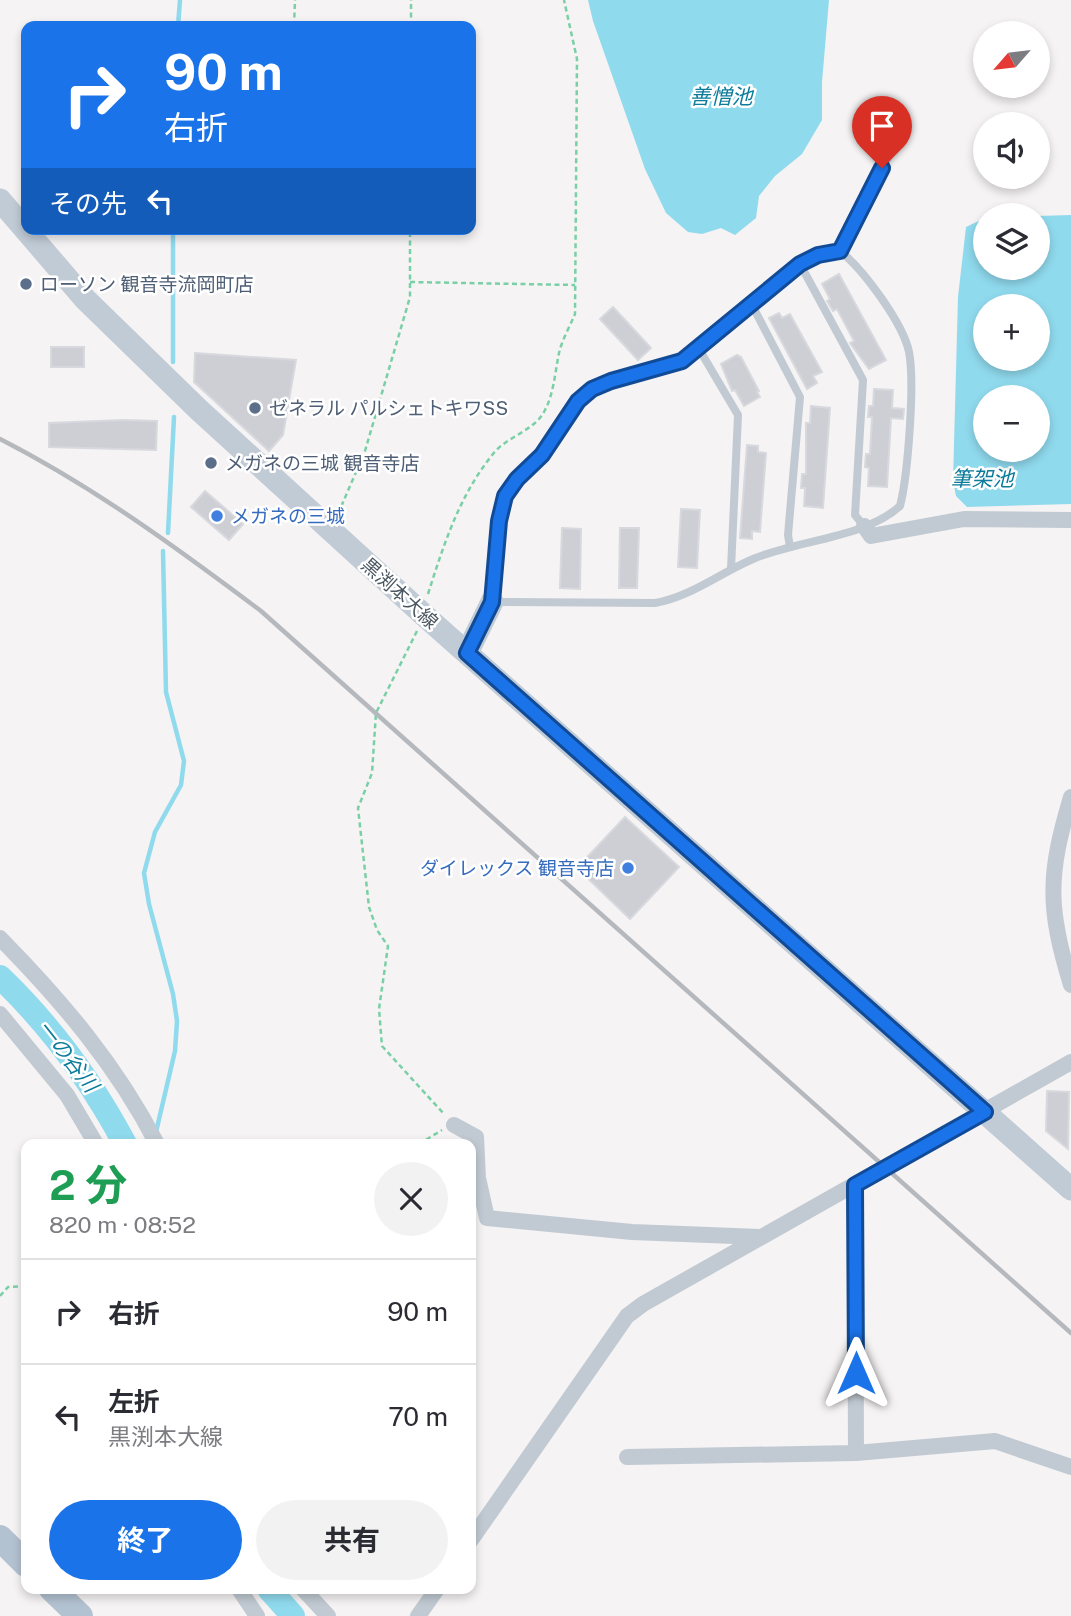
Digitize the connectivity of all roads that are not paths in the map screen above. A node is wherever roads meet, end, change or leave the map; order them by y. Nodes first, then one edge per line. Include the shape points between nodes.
1 (904, 126) dead end
2 (0, 200) edge
3 (21, 225) edge
4 (29, 235) edge
5 (840, 251) junction
6 (800, 264) junction
7 (751, 305) junction
8 (699, 349) junction
9 (1071, 520) edge
10 (864, 526) junction
11 (790, 548) junction
12 (731, 569) junction
13 (492, 602) junction
14 (467, 653) junction
15 (1071, 797) edge
16 (0, 938) edge
17 (1071, 985) edge
18 (0, 1014) edge
19 (1071, 1062) edge
20 (985, 1112) junction
21 (453, 1125) road end
22 (93, 1139) edge
23 (154, 1139) edge
24 (855, 1185) junction
25 (1071, 1189) edge
26 (760, 1237) junction
27 (856, 1453) junction
28 (627, 1457) dead end
29 (1071, 1467) edge
30 (476, 1534) edge
31 (0, 1538) edge
32 (21, 1559) edge
33 (57, 1594) edge
34 (242, 1594) edge
35 (308, 1594) edge
36 (433, 1594) edge
37 (80, 1616) edge
38 (257, 1616) edge
39 (328, 1616) edge
40 (418, 1616) edge

1 - 5 lane
2 - 3 main road, 黒渕本大線
4 - 14 main road, 黒渕本大線 via 156,371 425,608
5 - 6 lane
5 - 10 lane via 856,264 899,330 908,350 911,375 900,506 890,516
6 - 7 lane
6 - 10 lane via 863,380 855,515
7 - 8 lane
7 - 11 lane via 800,397
8 - 12 lane via 738,415
8 - 13 lane via 682,361 592,389 578,401 542,455 505,496
9 - 10 street via 964,519 871,536
10 - 11 lane
11 - 12 lane
12 - 13 lane via 674,600 655,603
13 - 14 main road
14 - 20 main road, 黒渕本大線
15 - 17 street via 1055,849 1052,881 1054,914
16 - 23 street via 91,1037
18 - 22 street via 67,1095
19 - 20 street
20 - 24 street
20 - 25 main road, 黒渕本大線
21 - 26 street via 476,1138 487,1218 632,1232
24 - 26 street
24 - 27 street
26 - 30 street via 627,1317
27 - 28 street
27 - 29 street via 995,1441
31 - 32 main road
33 - 37 main road
34 - 38 street
35 - 39 street
36 - 40 street

